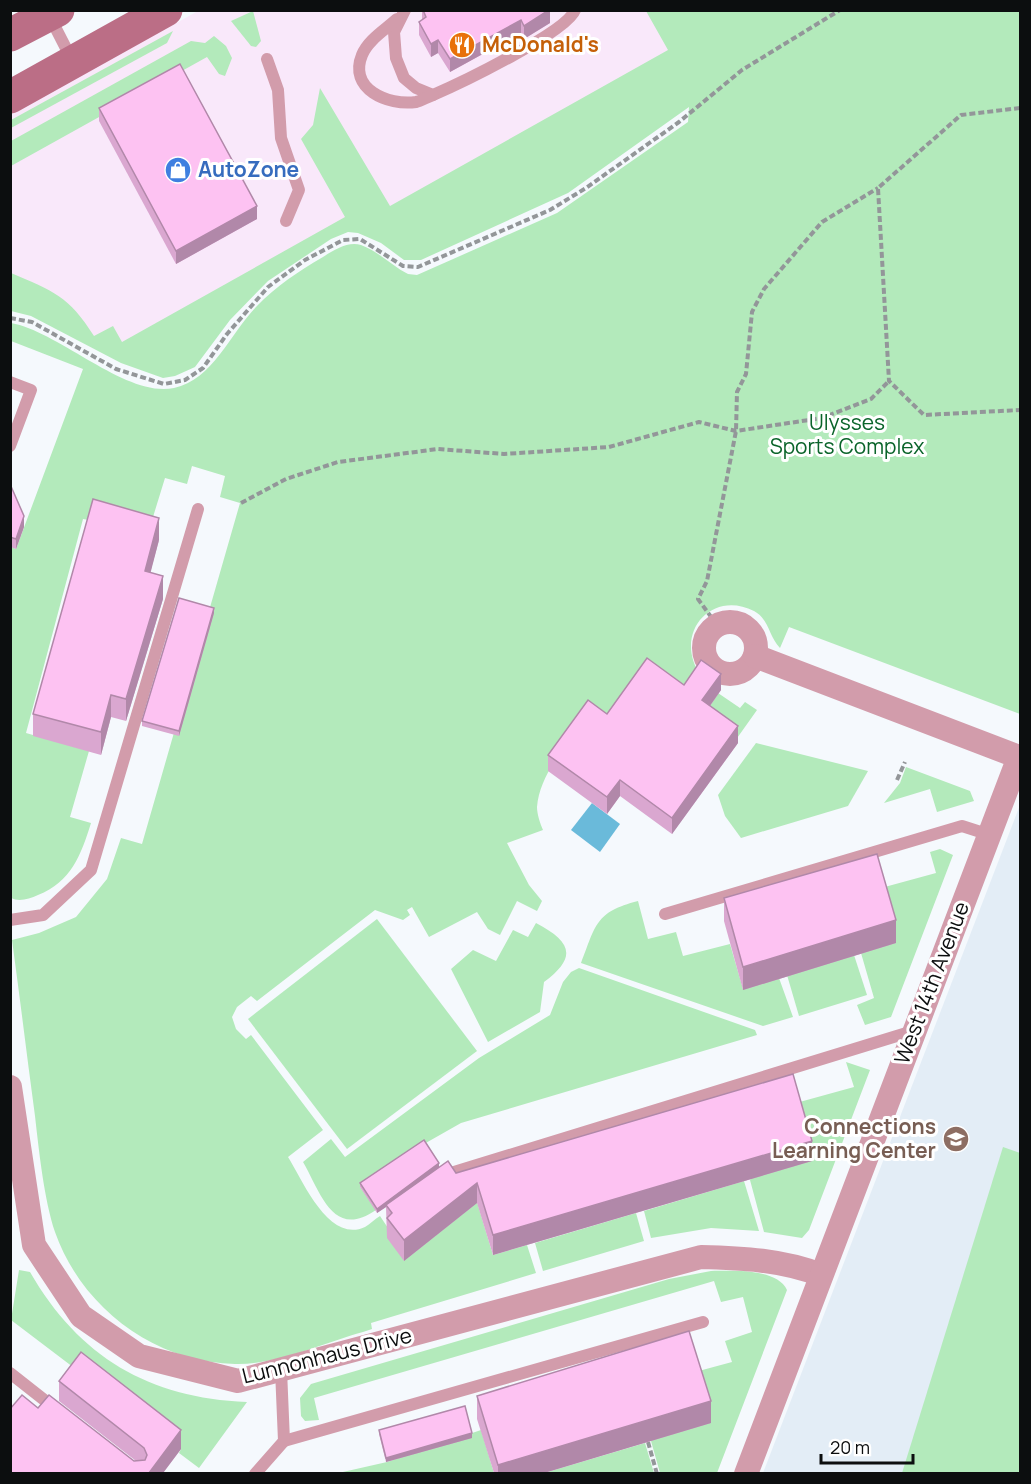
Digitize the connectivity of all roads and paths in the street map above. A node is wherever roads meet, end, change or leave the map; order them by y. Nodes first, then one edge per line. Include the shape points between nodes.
1 (166, 10) edge
2 (575, 10) edge
3 (840, 10) edge
4 (51, 12) edge
5 (405, 12) edge
6 (10, 35) edge
7 (267, 59) dead end
8 (74, 62) junction
9 (433, 95) junction
10 (10, 98) edge
11 (1020, 108) edge
12 (878, 188) junction
13 (286, 221) dead end
14 (10, 318) edge
15 (889, 381) junction
16 (10, 382) edge
17 (1020, 410) edge
18 (15, 424) edge
19 (736, 430) junction
20 (10, 446) edge
21 (240, 503) dead end
22 (198, 509) dead end
23 (717, 625) junction
24 (755, 656) junction
25 (904, 762) dead end
26 (897, 780) dead end
27 (990, 835) junction
28 (665, 914) dead end
29 (10, 920) edge
30 (913, 1031) junction
31 (10, 1087) edge
32 (428, 1186) edge
33 (821, 1275) junction
34 (703, 1322) dead end
35 (281, 1370) junction
36 (10, 1373) edge
37 (66, 1416) edge
38 (284, 1441) junction
39 (648, 1442) edge
40 (255, 1473) edge
41 (657, 1473) edge
42 (746, 1473) edge

1 - 8 main road
2 - 9 lane via 568,22
3 - 14 path via 742,70 679,122 550,210 418,267 403,266 360,239 343,240 305,260 268,287 226,334 203,368 185,380 164,384 140,378 116,369 32,322
4 - 6 main road
4 - 8 lane
5 - 9 lane via 394,32 396,58 404,78
5 - 9 lane via 367,44 358,75 366,88 392,101 417,102
7 - 13 lane via 279,90 281,138 300,190
8 - 10 main road
11 - 12 path via 961,116
12 - 15 path
12 - 19 path via 822,222 764,289 752,312 746,374 737,392
15 - 17 path via 924,415
15 - 19 path via 871,399 822,418
16 - 18 lane via 31,390
18 - 20 lane
19 - 21 path via 699,422 609,447 504,454 438,448 338,462 286,479
19 - 23 path via 707,581 698,599
22 - 29 lane via 91,870 43,915
23 - 24 street via 734,622 750,630
23 - 24 street via 704,648 715,669 738,672
24 - 27 street, West 14th Avenue via 1019,757
25 - 26 path
27 - 28 lane via 962,825
27 - 30 street, West 14th Avenue
30 - 32 lane via 446,1173
30 - 33 street, West 14th Avenue
31 - 35 street, Lunnonhaus Drive via 34,1245 81,1316 139,1356 238,1381
33 - 35 street, Lunnonhaus Drive via 748,1258 701,1257
33 - 42 street, West 14th Avenue
34 - 38 lane
35 - 38 lane
36 - 37 lane
38 - 40 lane
39 - 41 path

